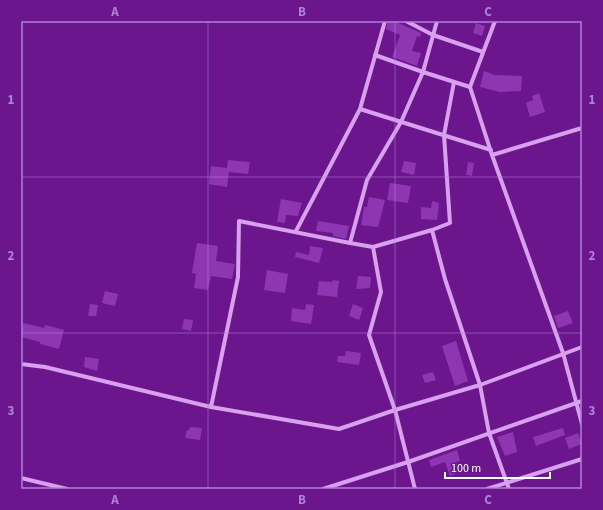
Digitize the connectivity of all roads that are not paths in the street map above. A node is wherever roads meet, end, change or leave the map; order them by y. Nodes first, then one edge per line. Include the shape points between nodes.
1 (385, 21) edge
2 (406, 21) edge
3 (437, 21) edge
4 (495, 21) edge
5 (433, 35) junction
6 (484, 52) junction
7 (375, 55) junction
8 (423, 72) junction
9 (454, 82) junction
10 (470, 87) junction
11 (360, 109) junction
12 (401, 122) junction
13 (582, 128) edge
14 (444, 135) junction
15 (491, 152) junction
16 (432, 230) junction
17 (296, 231) junction
18 (350, 244) junction
19 (373, 246) junction
20 (582, 348) edge
21 (562, 353) junction
22 (21, 364) edge
23 (480, 385) junction
24 (582, 401) edge
25 (576, 403) junction
26 (211, 407) junction
27 (395, 410) junction
28 (582, 424) edge
29 (489, 433) junction
30 (582, 459) edge
31 (408, 462) junction
32 (21, 478) edge
33 (506, 482) junction
34 (67, 489) edge
35 (323, 489) edge
36 (415, 489) edge
37 (487, 489) edge
38 (509, 489) edge

1 - 7 street
2 - 5 street
3 - 5 street
4 - 6 street
5 - 6 street
5 - 8 street
6 - 10 street
7 - 8 street
7 - 11 street
8 - 9 street
8 - 12 street
9 - 10 street
9 - 14 street
10 - 15 street
11 - 12 street
11 - 17 street
12 - 14 street
12 - 18 street via 368,180
13 - 15 street
14 - 15 street
14 - 16 street via 450,223
15 - 21 street
16 - 19 street
16 - 23 street via 445,279
17 - 18 street
17 - 26 street via 239,221 238,277
18 - 19 street
19 - 27 street via 380,292 369,335
20 - 21 street
21 - 23 street
21 - 25 street
22 - 26 street via 45,367
23 - 27 street
23 - 29 street
24 - 25 street
25 - 28 street
25 - 29 street
26 - 27 street via 339,429
27 - 31 street
29 - 31 street
29 - 33 street
30 - 33 street
31 - 35 street
31 - 36 street
32 - 34 street
33 - 37 street
33 - 38 street

